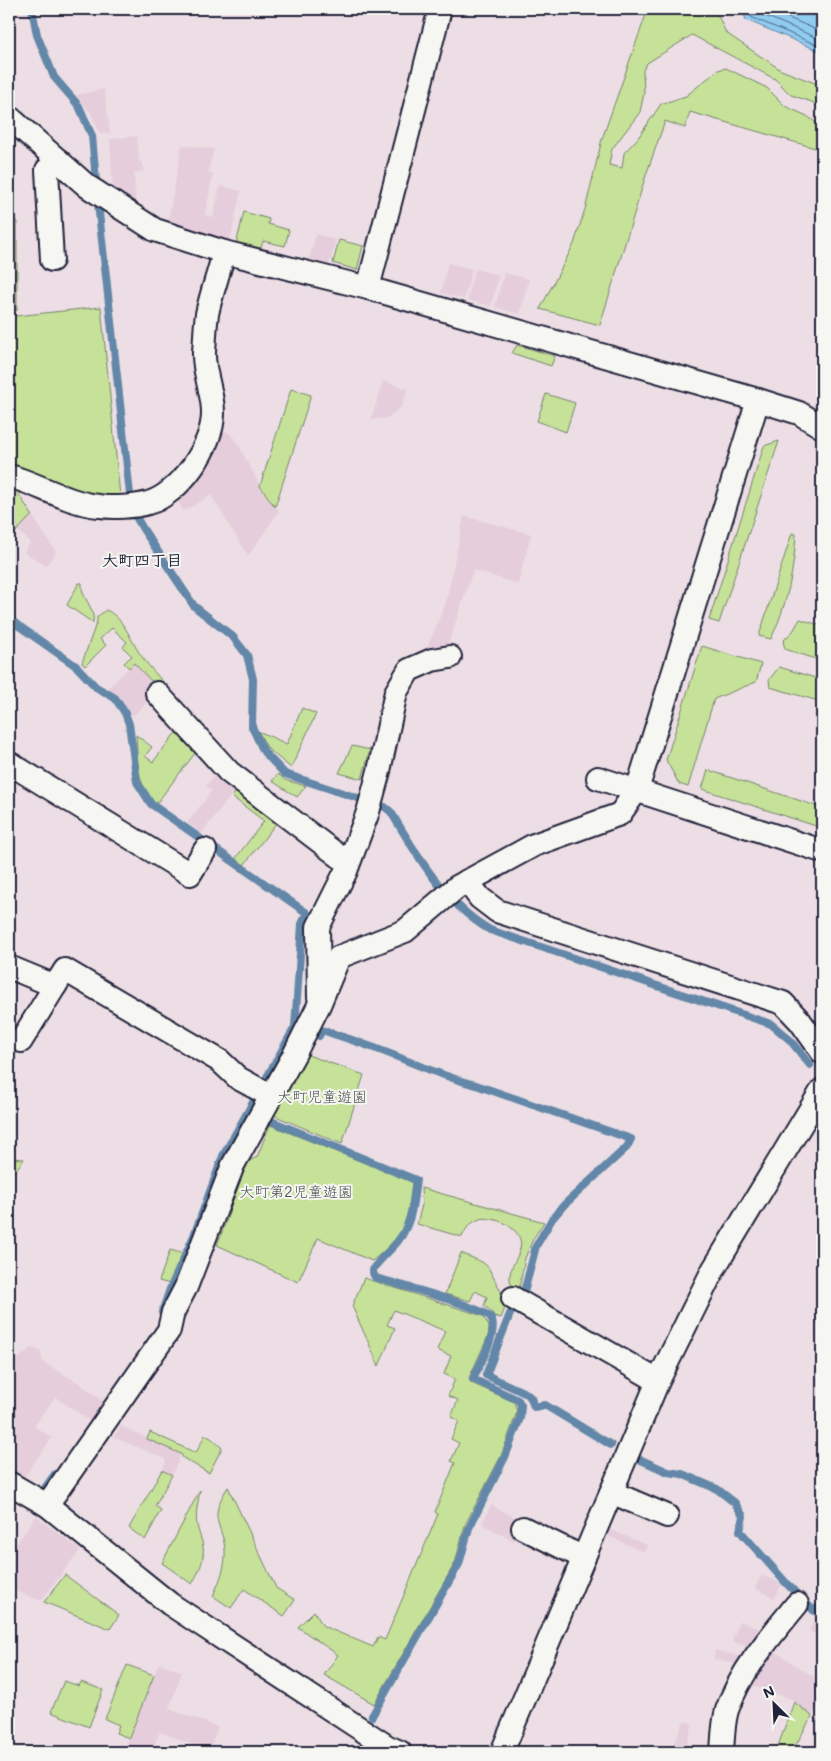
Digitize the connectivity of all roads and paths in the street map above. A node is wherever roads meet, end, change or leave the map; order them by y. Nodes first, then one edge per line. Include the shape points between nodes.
1 (440, 9) edge
2 (9, 117) edge
3 (58, 160) junction
4 (224, 252) junction
5 (52, 260) dead end
6 (368, 288) junction
7 (758, 400) junction
8 (822, 427) edge
9 (9, 476) edge
10 (450, 657) dead end
11 (157, 693) dead end
12 (9, 763) edge
13 (598, 778) dead end
14 (637, 790) junction
15 (205, 850) dead end
16 (822, 851) edge
17 (348, 863) junction
18 (455, 889) junction
19 (9, 967) edge
20 (55, 986) junction
21 (319, 1005) junction
22 (21, 1041) dead end
23 (822, 1052) edge
24 (822, 1090) edge
25 (271, 1096) junction
26 (518, 1302) dead end
27 (658, 1380) junction
28 (9, 1483) edge
29 (611, 1492) junction
30 (48, 1505) junction
31 (666, 1516) dead end
32 (523, 1528) dead end
33 (584, 1558) junction
34 (797, 1604) dead end
35 (400, 1752) edge
36 (502, 1752) edge
37 (722, 1752) edge

1 - 6 street
2 - 3 street
3 - 4 street via 98,193 155,230
3 - 5 street via 47,170
4 - 6 street
4 - 9 street via 205,334 205,366 214,412 206,444 179,484 148,503 98,506
6 - 7 street
7 - 8 street via 799,413
7 - 14 street
10 - 17 street via 432,660 409,670 396,692 371,801
11 - 17 street via 229,772
12 - 15 street via 190,874
13 - 14 street
14 - 16 street
14 - 18 street via 620,814 534,845
17 - 21 street via 318,928
18 - 21 street via 405,931 339,957
18 - 23 street via 480,898 497,910 783,1003
19 - 20 street
20 - 22 street
20 - 25 street via 65,970 220,1061 238,1078
21 - 25 street
24 - 27 street via 713,1270
25 - 30 street via 233,1165 186,1287 173,1312 169,1330
26 - 27 street
27 - 29 street
28 - 30 street
29 - 31 street
29 - 33 street
30 - 35 street via 170,1604
32 - 33 street
33 - 36 street
34 - 37 street via 761,1648 740,1682 728,1710

